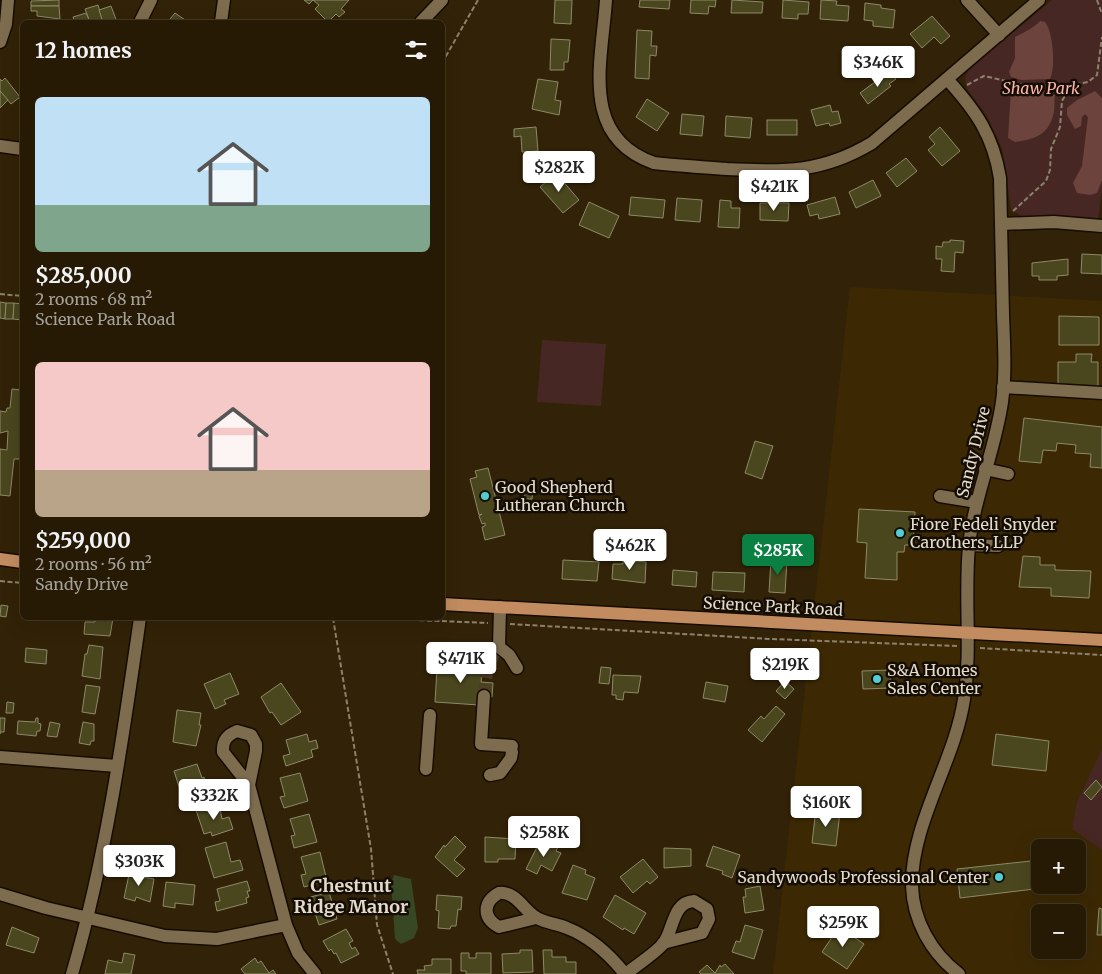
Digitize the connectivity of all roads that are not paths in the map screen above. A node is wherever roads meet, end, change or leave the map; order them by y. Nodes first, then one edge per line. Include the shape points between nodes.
1 (8, 0) edge
2 (151, 0) edge
3 (224, 0) edge
4 (442, 0) edge
5 (606, 0) edge
6 (967, 0) edge
7 (1039, 0) edge
8 (141, 20) edge
9 (221, 20) edge
10 (423, 20) edge
11 (999, 35) junction
12 (0, 42) edge
13 (948, 79) junction
14 (0, 146) edge
15 (20, 149) edge
16 (1001, 224) junction
17 (1102, 226) edge
18 (1003, 387) junction
19 (1102, 393) edge
20 (985, 469) junction
21 (1008, 474) dead end
22 (940, 496) dead end
23 (977, 502) junction
24 (969, 545) junction
25 (998, 546) dead end
26 (0, 559) edge
27 (20, 562) edge
28 (445, 604) edge
29 (500, 607) junction
30 (140, 620) edge
31 (967, 633) junction
32 (1102, 640) edge
33 (517, 668) dead end
34 (484, 696) tunnel mouth
35 (430, 715) dead end
36 (0, 757) edge
37 (117, 766) junction
38 (426, 769) dead end
39 (490, 774) dead end
40 (248, 784) dead end
41 (0, 894) edge
42 (88, 918) junction
43 (536, 918) dead end
44 (286, 925) junction
45 (664, 943) dead end
46 (72, 974) edge
47 (315, 974) edge
48 (626, 974) edge
49 (959, 974) edge

1 - 12 street via 6,24
2 - 8 street
3 - 9 street
4 - 10 street
5 - 13 street via 599,89 604,117 619,142 654,163 773,172 832,163 872,143
6 - 11 street
7 - 11 street
11 - 13 street
13 - 16 street, Sandy Drive via 980,118 996,156
14 - 15 street
16 - 17 street via 1054,222
16 - 18 street, Sandy Drive
18 - 19 street
18 - 20 street, Sandy Drive via 999,418
20 - 21 street
20 - 23 street, Sandy Drive
22 - 23 street
23 - 24 street, Sandy Drive
24 - 25 street
24 - 31 street, Sandy Drive
26 - 27 main road
28 - 29 main road, Science Park Road
29 - 31 main road, Science Park Road
29 - 33 street via 499,647
30 - 37 street
31 - 32 main road, Science Park Road
31 - 49 street, Sandy Drive via 968,673 960,718 921,832 912,874 915,907 926,936 937,953
34 - 39 street via 481,744 512,749 511,758 500,773
35 - 38 street
36 - 37 street
37 - 42 street
40 - 44 street
41 - 42 street
42 - 44 street via 164,936 217,939
42 - 46 street
43 - 48 street via 569,929 584,938 600,948
44 - 47 street via 298,953
45 - 48 street

